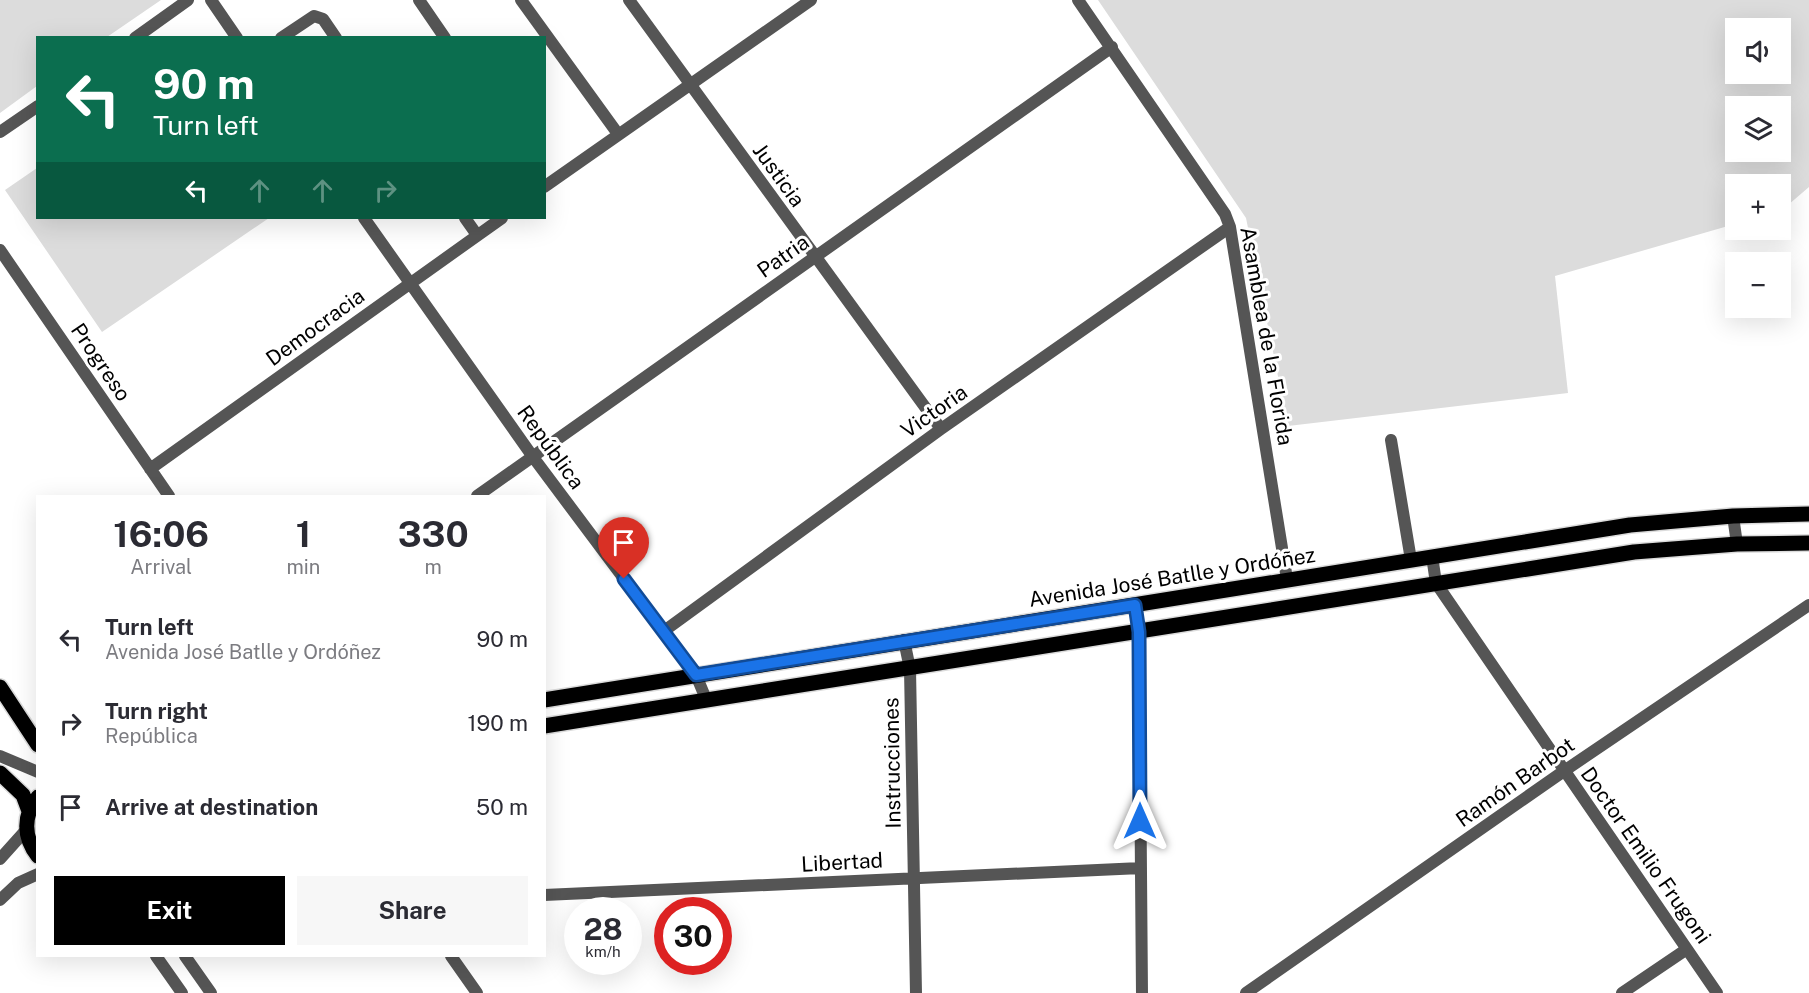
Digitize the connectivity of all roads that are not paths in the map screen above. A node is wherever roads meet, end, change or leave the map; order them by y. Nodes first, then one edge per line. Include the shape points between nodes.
1 (189, 0) edge
2 (211, 0) edge
3 (419, 0) edge
4 (521, 0) edge
5 (629, 0) edge
6 (811, 0) edge
7 (1078, 0) edge
8 (138, 36) edge
9 (236, 36) edge
10 (284, 36) edge
11 (335, 36) edge
12 (445, 36) edge
13 (1112, 47) junction
14 (690, 84) junction
15 (36, 107) edge
16 (0, 132) edge
17 (618, 135) junction
18 (546, 183) edge
19 (365, 219) edge
20 (466, 219) edge
21 (501, 219) edge
22 (1230, 227) junction
23 (477, 235) junction
24 (0, 250) edge
25 (814, 258) junction
26 (410, 283) junction
27 (941, 429) junction
28 (1391, 440) dead end
29 (533, 457) junction
30 (150, 469) junction
31 (168, 495) edge
32 (478, 495) edge
33 (1809, 514) edge
34 (1734, 516) junction
35 (1809, 543) edge
36 (1737, 544) junction
37 (1432, 556) junction
38 (1411, 560) junction
39 (1287, 579) junction
40 (1436, 583) junction
41 (1135, 605) junction
42 (1809, 605) edge
43 (664, 631) junction
44 (1139, 632) junction
45 (904, 640) junction
46 (910, 669) junction
47 (696, 675) junction
48 (0, 687) edge
49 (705, 699) junction
50 (546, 700) edge
51 (546, 726) edge
52 (36, 742) edge
53 (0, 756) edge
54 (36, 771) edge
55 (1564, 771) junction
56 (0, 773) edge
57 (36, 800) edge
58 (29, 810) junction
59 (26, 830) junction
60 (36, 852) edge
61 (0, 859) edge
62 (1141, 868) junction
63 (36, 875) edge
64 (914, 878) junction
65 (546, 895) edge
66 (0, 900) edge
67 (1687, 949) junction
68 (157, 957) edge
69 (186, 957) edge
70 (452, 957) edge
71 (182, 993) edge
72 (211, 993) edge
73 (477, 993) edge
74 (916, 993) edge
75 (1142, 993) edge
76 (1246, 993) edge
77 (1622, 993) edge
78 (1717, 993) edge

1 - 8 street
2 - 9 street
3 - 12 street
4 - 17 street
5 - 14 street, Justicia
6 - 14 street
7 - 13 street, Asamblea de la Florida
10 - 11 street via 314,16 323,19
13 - 22 street, Asamblea de la Florida
13 - 25 street, Patria
14 - 17 street
14 - 25 street, Justicia
15 - 16 street
17 - 18 street
19 - 26 street, República
20 - 23 street
21 - 23 street, Democracia
22 - 27 street, Victoria
22 - 39 street, Asamblea de la Florida
23 - 26 street, Democracia
24 - 30 street, Progreso
25 - 27 street, Justicia
25 - 29 street, Patria
26 - 29 street, República
26 - 30 street, Democracia
27 - 43 street, Victoria
28 - 38 street
29 - 32 street, Patria
29 - 43 street, República
30 - 31 street, Progreso
33 - 34 main road, Avenida José Batlle y Ordóñez
34 - 36 street
34 - 37 main road, Avenida José Batlle y Ordóñez via 1630,525
35 - 36 main road
36 - 40 main road via 1634,552
37 - 38 main road, Avenida José Batlle y Ordóñez
37 - 40 street, Doctor Emilio Frugoni
38 - 39 main road, Avenida José Batlle y Ordóñez
39 - 41 main road, Avenida José Batlle y Ordóñez
40 - 44 main road
40 - 55 street, Doctor Emilio Frugoni
41 - 44 street
41 - 45 main road, Avenida José Batlle y Ordóñez
42 - 55 street, Ramón Barbot
43 - 47 street, República
44 - 46 main road
44 - 62 street
45 - 46 street, Instrucciones
45 - 47 main road, Avenida José Batlle y Ordóñez
46 - 49 main road
46 - 64 street, Instrucciones
47 - 49 street, República
47 - 50 main road, Avenida José Batlle y Ordóñez
48 - 52 main road
49 - 51 main road
53 - 54 street
55 - 67 street, Doctor Emilio Frugoni
55 - 76 street, Ramón Barbot
56 - 58 main road via 23,795
57 - 58 main road
58 - 59 main road
59 - 60 main road
59 - 61 street
62 - 64 street, Libertad
62 - 75 street
63 - 66 street via 18,883
64 - 65 street, Libertad
64 - 74 street, Instrucciones
67 - 77 street
67 - 78 street, Doctor Emilio Frugoni
68 - 71 street
69 - 72 street
70 - 73 street

